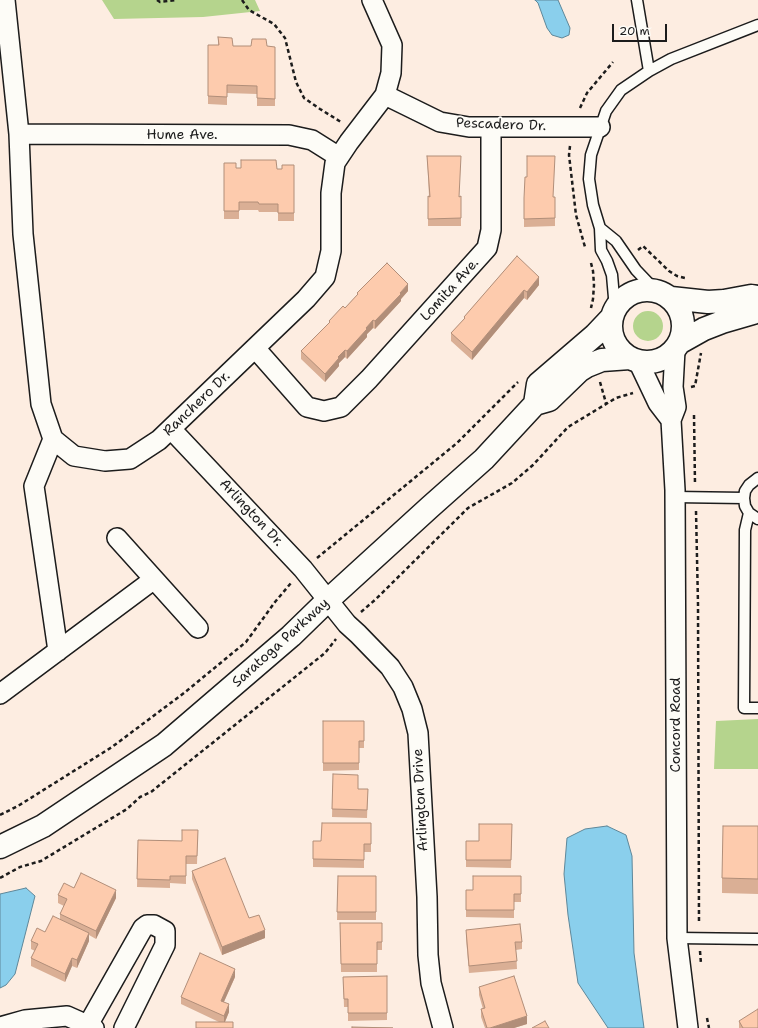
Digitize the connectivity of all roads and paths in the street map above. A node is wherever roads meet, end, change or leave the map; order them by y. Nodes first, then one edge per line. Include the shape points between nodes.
1 (5, 0) edge
2 (157, 0) edge
3 (176, 0) edge
4 (242, 0) edge
5 (372, 0) edge
6 (637, 0) edge
7 (758, 25) edge
8 (649, 72) junction
9 (385, 95) junction
10 (491, 127) junction
11 (600, 128) junction
12 (357, 131) junction
13 (19, 134) junction
14 (339, 157) junction
15 (600, 228) junction
16 (643, 246) dead end
17 (691, 279) dead end
18 (664, 294) junction
19 (758, 297) edge
20 (758, 310) edge
21 (613, 313) junction
22 (677, 346) junction
23 (255, 348) junction
24 (708, 350) dead end
25 (634, 360) junction
26 (695, 386) junction
27 (688, 387) dead end
28 (640, 392) dead end
29 (694, 392) dead end
30 (535, 404) junction
31 (694, 412) dead end
32 (671, 420) junction
33 (171, 428) junction
34 (53, 439) junction
35 (457, 443) dead end
36 (758, 478) edge
37 (675, 497) junction
38 (696, 497) junction
39 (744, 498) junction
40 (749, 513) junction
41 (758, 519) edge
42 (117, 538) dead end
43 (303, 569) junction
44 (153, 580) junction
45 (327, 601) junction
46 (347, 624) junction
47 (198, 628) dead end
48 (58, 651) junction
49 (0, 694) edge
50 (758, 708) edge
51 (0, 815) edge
52 (0, 847) edge
53 (0, 878) edge
54 (677, 938) junction
55 (699, 938) junction
56 (758, 939) edge
57 (701, 966) dead end
58 (707, 1014) dead end
59 (0, 1026) edge
60 (91, 1027) edge
61 (124, 1028) edge
62 (443, 1028) edge
63 (688, 1028) edge
64 (709, 1028) edge

1 - 13 street
2 - 3 path
4 - 12 path via 249,10 274,24 285,38 296,82 304,98
5 - 9 street, Ranchero Dr. via 392,45 391,73
6 - 8 lane
7 - 8 lane via 671,59
8 - 11 lane via 620,90 606,111
9 - 10 street, Pescadero Dr. via 440,122 469,127
9 - 12 street, Ranchero Dr.
10 - 11 street, Pescadero Dr.
10 - 23 street, Lomita Ave. via 491,230 487,248 341,407 324,411 307,406
11 - 15 lane via 590,155 589,178
12 - 14 street, Ranchero Dr.
13 - 14 street, Hume Ave. via 289,135 312,140
13 - 34 street via 23,234 41,404
14 - 23 street, Ranchero Dr. via 335,163 331,193 331,251 325,277 306,300
15 - 18 lane via 616,241 636,270
15 - 21 lane via 601,250 612,275
16 - 17 path via 669,271
18 - 19 street via 708,302
18 - 21 street via 648,289 632,292 622,299
18 - 22 street via 680,311 683,319 682,335
20 - 22 street via 704,329
21 - 25 street via 611,333 614,340 623,354
21 - 30 street via 594,335 538,384
22 - 25 street via 662,359 646,362
22 - 32 street, Concord Road via 672,387 676,407
23 - 33 street, Ranchero Dr.
24 - 26 path via 701,352
25 - 30 street, Saratoga Parkway via 602,360 587,366 549,400
25 - 32 street via 658,403
26 - 27 path
26 - 29 path
28 - 46 path via 616,398 568,427 533,465 512,483 468,508 376,599
30 - 45 street, Saratoga Parkway via 484,459
31 - 38 path
32 - 37 street, Concord Road
33 - 34 street, Ranchero Dr. via 159,440 130,459 105,461 74,456
33 - 43 street, Arlington Dr.
34 - 48 street via 34,486
35 - 43 path
36 - 39 lane via 749,485
37 - 38 lane
37 - 54 street, Concord Road
38 - 39 lane
38 - 55 path
39 - 40 lane
40 - 41 lane
40 - 50 lane via 745,530 744,708
42 - 44 street
43 - 45 street, Arlington Dr.
43 - 51 path via 246,642 184,693 112,747
44 - 47 street
44 - 48 street
45 - 46 street, Arlington Drive
45 - 52 street, Saratoga Parkway via 291,636 164,745 43,826
46 - 53 path via 325,652 151,792 41,861 20,867
46 - 62 street, Arlington Drive via 390,667 403,687 414,715 418,733 428,956
48 - 49 street
54 - 55 lane
54 - 63 street, Concord Road
55 - 56 lane
55 - 57 path
58 - 64 path
59 - 60 street via 25,1020 67,1016
60 - 61 street via 143,928 147,925 154,926 165,931 165,945

